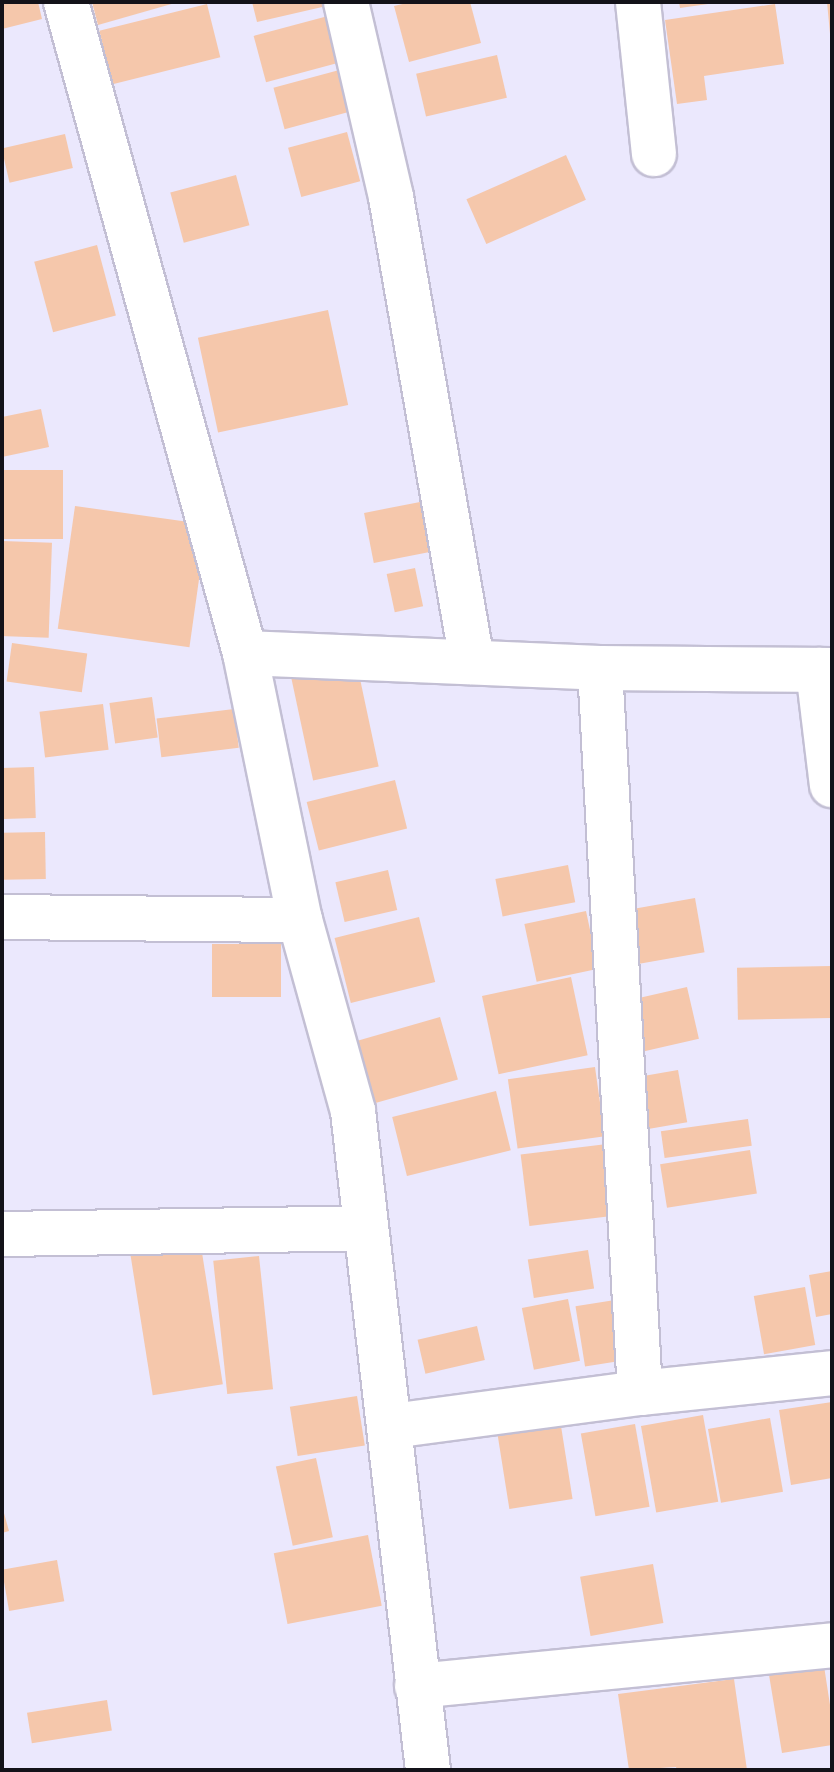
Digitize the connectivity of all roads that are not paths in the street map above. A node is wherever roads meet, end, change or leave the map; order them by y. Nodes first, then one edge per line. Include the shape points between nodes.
1 (66, 2) edge
2 (346, 2) edge
3 (638, 2) edge
4 (654, 154) dead end
5 (245, 653) junction
6 (472, 662) junction
7 (600, 668) junction
8 (825, 670) edge
9 (832, 785) edge
10 (2, 917) edge
11 (300, 920) junction
12 (364, 1228) junction
13 (2, 1234) edge
14 (832, 1373) edge
15 (640, 1393) junction
16 (392, 1426) junction
17 (832, 1645) edge
18 (417, 1686) junction
19 (428, 1770) edge

1 - 5 street
2 - 6 street via 391,197
3 - 4 street
5 - 6 street
5 - 11 street
6 - 7 street
7 - 8 street
7 - 15 street
8 - 9 street
10 - 11 street
11 - 12 street via 353,1111
12 - 13 street
12 - 16 street
14 - 15 street
15 - 16 street
16 - 18 street
17 - 18 street
18 - 19 street

